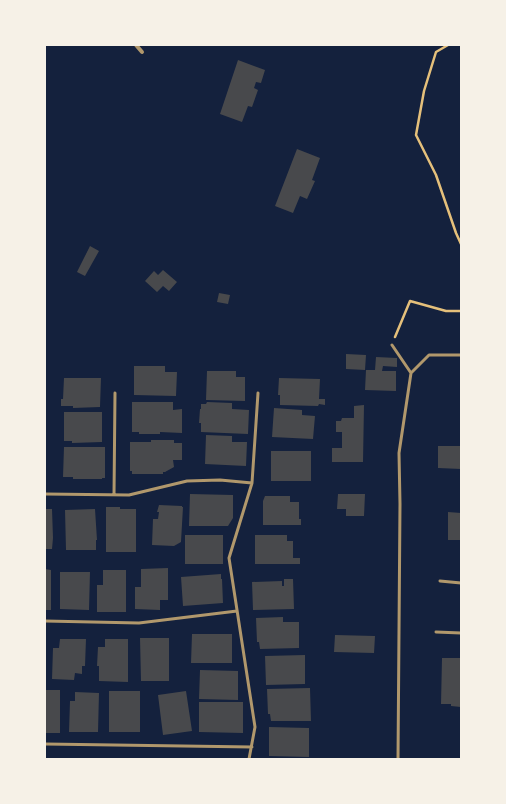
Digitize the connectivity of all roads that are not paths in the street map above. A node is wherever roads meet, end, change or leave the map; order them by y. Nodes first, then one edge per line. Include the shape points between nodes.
1 (136, 45) edge
2 (142, 52) dead end
3 (392, 345) road end
4 (461, 355) edge
5 (412, 373) junction
6 (258, 393) dead end
7 (116, 394) dead end
8 (252, 483) junction
9 (45, 494) edge
10 (114, 495) junction
11 (440, 581) dead end
12 (461, 583) edge
13 (237, 611) junction
14 (45, 621) edge
15 (436, 632) dead end
16 (461, 633) edge
17 (45, 744) edge
18 (252, 746) junction
19 (249, 759) edge
20 (398, 759) edge

1 - 2 street
3 - 5 lane
4 - 5 lane via 429,355
5 - 20 lane via 399,453
6 - 8 lane
7 - 10 lane
8 - 10 lane via 220,480 187,481 129,495
8 - 13 lane via 229,558
9 - 10 lane
11 - 12 lane
13 - 14 lane via 139,623
13 - 18 lane via 255,727
15 - 16 lane
17 - 18 lane
18 - 19 lane

